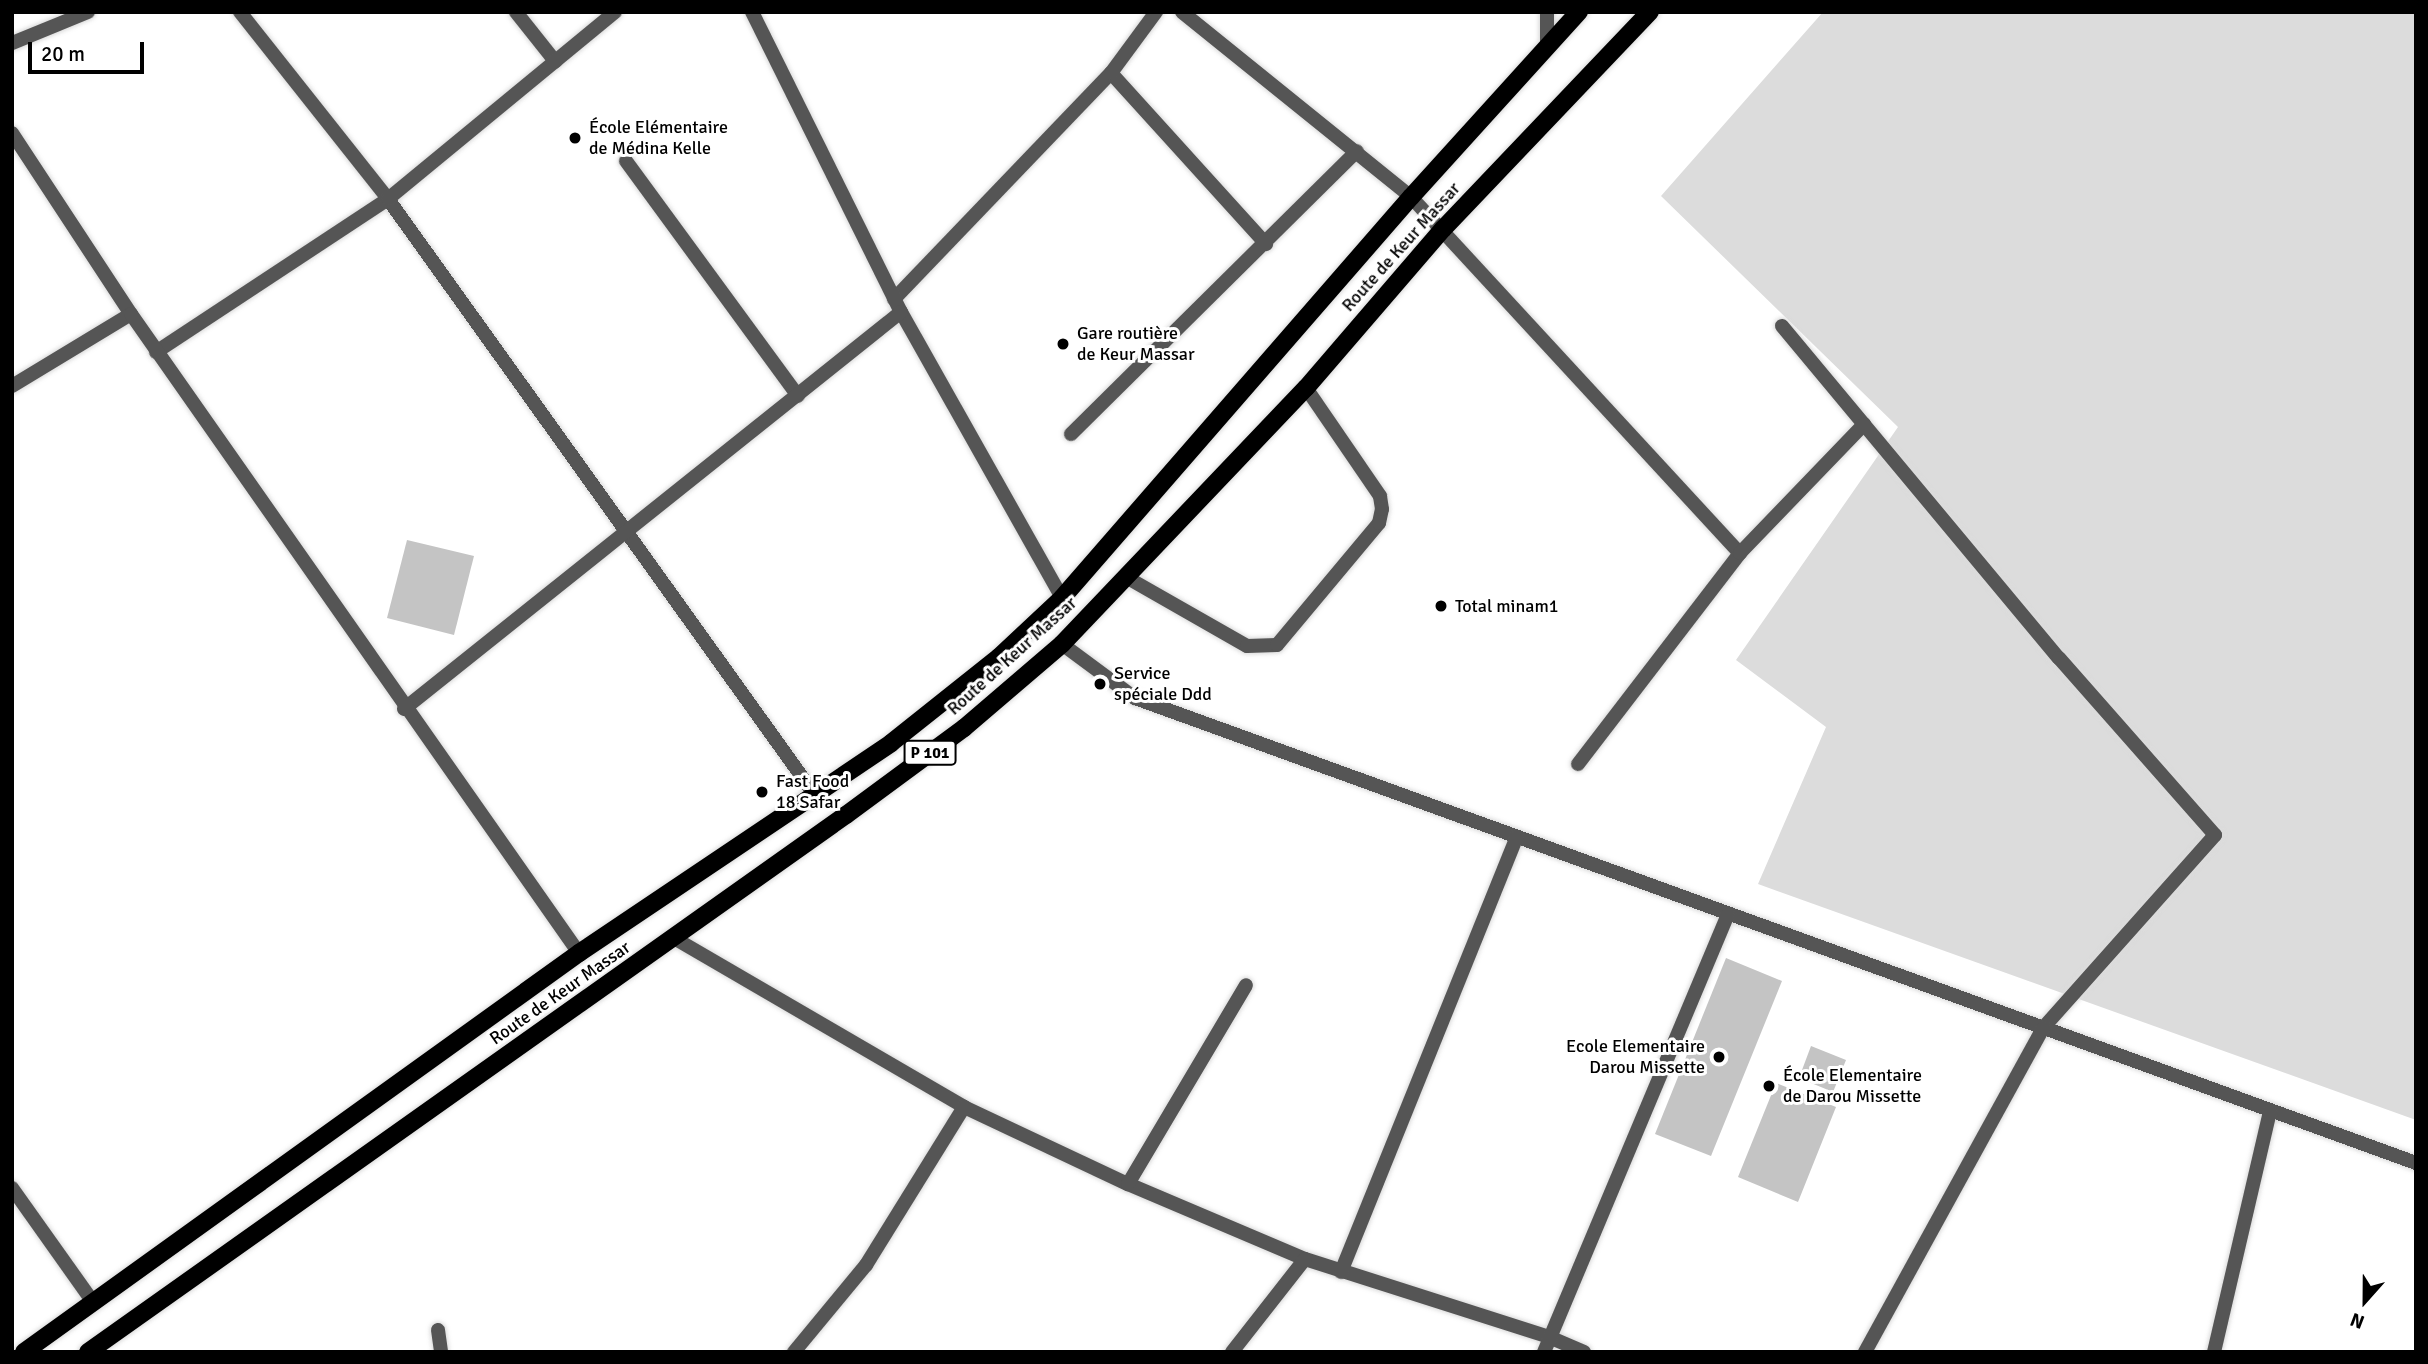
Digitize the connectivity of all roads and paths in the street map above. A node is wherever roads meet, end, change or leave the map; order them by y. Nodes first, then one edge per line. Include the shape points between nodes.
1 (88, 12) edge
2 (240, 12) edge
3 (516, 12) edge
4 (615, 12) edge
5 (751, 12) edge
6 (1156, 12) edge
7 (1182, 12) edge
8 (1547, 12) edge
9 (1579, 12) edge
10 (1650, 12) edge
11 (12, 43) edge
12 (1547, 46) junction
13 (555, 61) junction
14 (1111, 73) junction
15 (12, 133) edge
16 (1357, 150) junction
17 (626, 161) dead end
18 (1411, 197) junction
19 (388, 200) junction
20 (1443, 229) junction
21 (1266, 244) junction
22 (894, 299) junction
23 (901, 312) junction
24 (131, 314) junction
25 (1782, 326) dead end
26 (156, 352) junction
27 (12, 386) edge
28 (1306, 388) junction
29 (798, 396) junction
30 (1864, 424) junction
31 (1071, 435) dead end
32 (625, 534) junction
33 (1740, 553) junction
34 (1126, 577) junction
35 (1062, 598) junction
36 (1062, 644) junction
37 (404, 709) junction
38 (1578, 764) dead end
39 (815, 795) junction
40 (1517, 837) junction
41 (1728, 914) junction
42 (674, 938) junction
43 (579, 953) junction
44 (1246, 985) dead end
45 (2043, 1028) junction
46 (964, 1107) junction
47 (2270, 1111) junction
48 (2416, 1163) edge
49 (1128, 1184) junction
50 (12, 1188) edge
51 (1305, 1259) junction
52 (1341, 1272) junction
53 (93, 1302) junction
54 (438, 1329) dead end
55 (1549, 1337) junction
56 (24, 1352) edge
57 (88, 1352) edge
58 (441, 1352) edge
59 (794, 1352) edge
60 (1232, 1352) edge
61 (1544, 1352) edge
62 (1584, 1352) edge
63 (1865, 1352) edge
64 (2214, 1352) edge

1 - 11 street
2 - 19 street
3 - 13 street
4 - 13 street
5 - 22 street
6 - 14 street
7 - 16 street
8 - 12 street
9 - 12 main road, Route de Keur Massar / P 101
10 - 20 main road, Route de Keur Massar / P 101
12 - 18 main road, Route de Keur Massar / P 101
13 - 19 street
14 - 21 street
14 - 22 street
15 - 24 street
16 - 18 street
16 - 21 street
17 - 29 street
18 - 20 street
18 - 35 main road, Route de Keur Massar / P 101
19 - 26 street
19 - 32 street
20 - 28 main road, Route de Keur Massar / P 101
20 - 33 street
21 - 31 street
22 - 23 street
23 - 29 street
23 - 35 street
24 - 26 street
24 - 27 street
25 - 30 street
26 - 37 street
28 - 34 main road, Route de Keur Massar / P 101
28 - 34 street via 1380,496 1382,509 1379,523 1277,645 1247,646
29 - 32 street
30 - 33 street
30 - 45 street via 2215,835
32 - 37 street
32 - 39 street
33 - 38 street
34 - 36 main road, Route de Keur Massar / P 101
35 - 39 main road, Route de Keur Massar / P 101 via 943,704
36 - 40 street via 1135,698
36 - 42 main road, Route de Keur Massar / P 101 via 964,728
37 - 43 street
39 - 43 main road, Route de Keur Massar / P 101
40 - 41 street
40 - 52 street
41 - 45 street
41 - 55 street
42 - 46 street
42 - 57 main road, Route de Keur Massar / P 101
43 - 53 main road, Route de Keur Massar / P 101
44 - 49 street
45 - 47 street
45 - 63 street
46 - 49 street
46 - 59 street via 866,1265
47 - 48 street
47 - 64 street
49 - 51 street
50 - 53 street
51 - 52 street
51 - 60 street
52 - 55 street
53 - 56 main road, Route de Keur Massar / P 101
54 - 58 street
55 - 61 street
55 - 62 street

